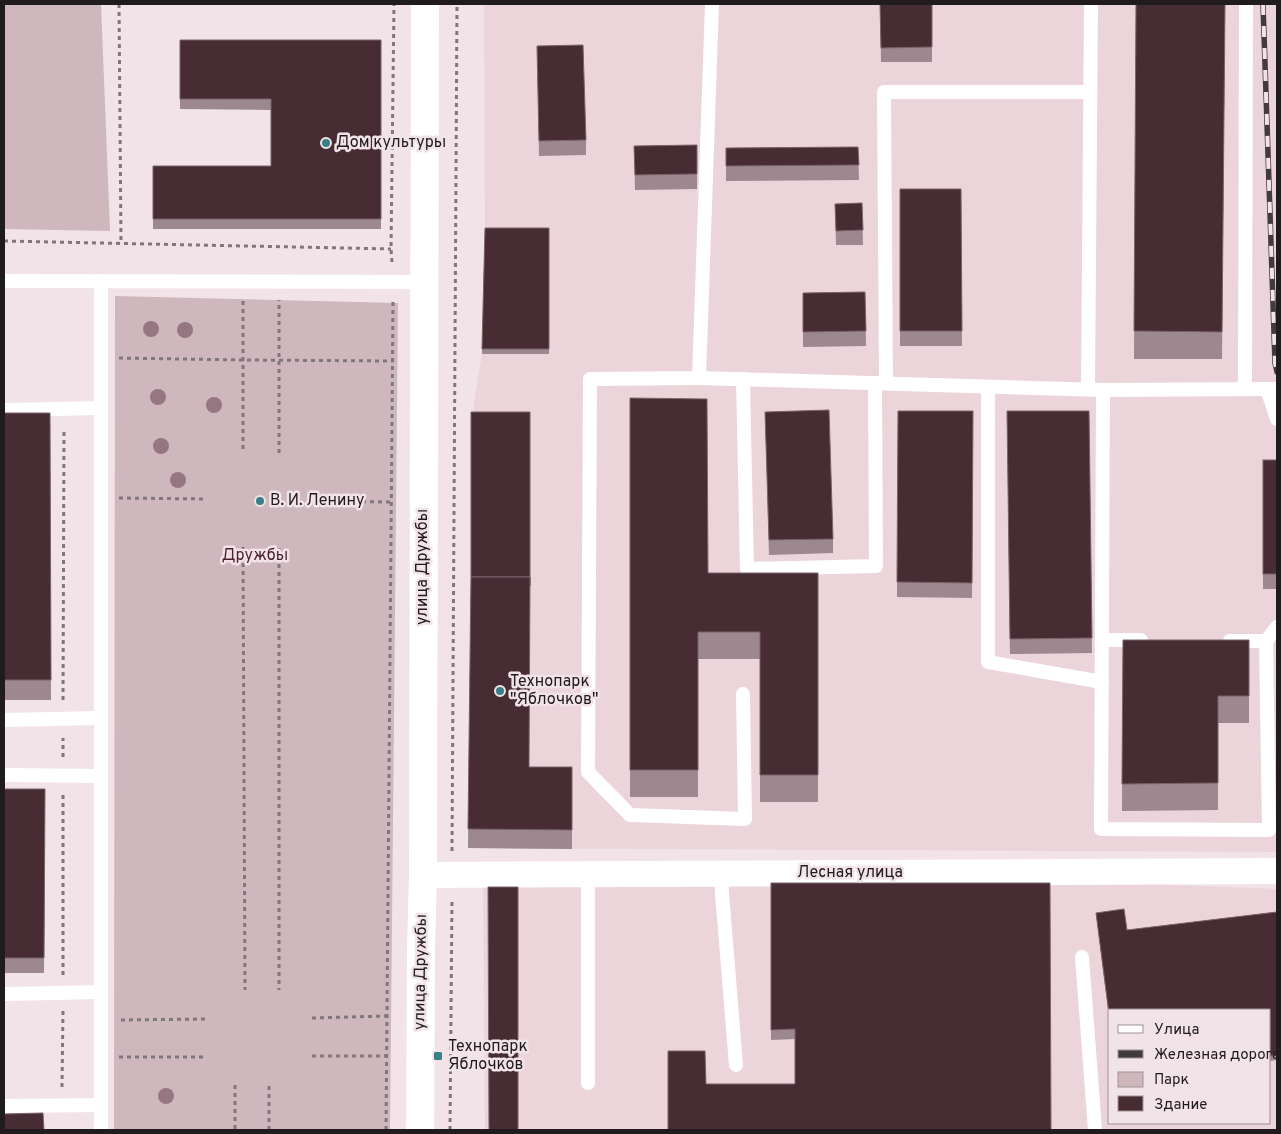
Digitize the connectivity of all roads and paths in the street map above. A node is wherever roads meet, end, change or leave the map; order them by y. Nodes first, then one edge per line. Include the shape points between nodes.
1 (119, 4) edge
2 (394, 4) edge
3 (425, 4) edge
4 (457, 4) edge
5 (712, 4) edge
6 (1091, 4) edge
7 (1246, 4) edge
8 (1090, 92) junction
9 (4, 241) edge
10 (121, 243) junction
11 (391, 249) junction
12 (4, 281) edge
13 (101, 281) junction
14 (243, 281) junction
15 (280, 282) junction
16 (393, 282) junction
17 (424, 282) junction
18 (101, 357) junction
19 (243, 360) junction
20 (279, 360) junction
21 (393, 361) junction
22 (699, 378) junction
23 (743, 380) junction
24 (880, 383) junction
25 (988, 386) junction
26 (1088, 389) junction
27 (1245, 389) junction
28 (1272, 389) edge
29 (1103, 390) junction
30 (101, 408) junction
31 (4, 410) edge
32 (1277, 419) edge
33 (243, 453) dead end
34 (279, 453) dead end
35 (101, 498) junction
36 (207, 499) dead end
37 (314, 501) dead end
38 (392, 502) junction
39 (243, 548) dead end
40 (279, 548) dead end
41 (1277, 627) edge
42 (1102, 640) junction
43 (1150, 640) edge
44 (1218, 641) edge
45 (1266, 641) junction
46 (1102, 682) junction
47 (743, 694) dead end
48 (101, 718) junction
49 (4, 720) edge
50 (1272, 730) edge
51 (4, 775) edge
52 (101, 776) junction
53 (1273, 830) edge
54 (1277, 871) edge
55 (721, 873) junction
56 (588, 874) junction
57 (422, 875) junction
58 (452, 875) junction
59 (1082, 957) dead end
60 (245, 990) dead end
61 (279, 990) dead end
62 (101, 992) junction
63 (4, 994) edge
64 (387, 1016) junction
65 (312, 1018) dead end
66 (205, 1019) dead end
67 (101, 1021) junction
68 (312, 1056) dead end
69 (386, 1056) junction
70 (101, 1057) junction
71 (205, 1057) dead end
72 (736, 1065) dead end
73 (588, 1083) dead end
74 (269, 1084) dead end
75 (235, 1085) dead end
76 (101, 1105) junction
77 (4, 1106) edge
78 (101, 1130) edge
79 (235, 1130) edge
80 (269, 1130) edge
81 (386, 1130) edge
82 (420, 1130) edge
83 (450, 1130) edge
84 (1094, 1130) edge

1 - 10 path
2 - 11 path
3 - 17 main road, улица Дружбы
4 - 58 path
5 - 22 lane
6 - 8 lane
7 - 27 lane
8 - 24 lane via 884,92
8 - 26 lane
9 - 10 path
10 - 11 path
11 - 16 path
12 - 13 lane
13 - 14 lane
13 - 18 lane
14 - 15 lane
14 - 19 path
15 - 16 lane
15 - 20 path
16 - 17 lane
16 - 21 path
17 - 57 main road, улица Дружбы
18 - 19 path
18 - 30 lane
19 - 20 path
19 - 33 path
20 - 21 path
20 - 34 path
21 - 38 path
22 - 23 lane
22 - 47 lane via 590,379 588,772 630,814 745,818
23 - 24 lane
23 - 24 lane via 747,569 876,566
24 - 25 lane
25 - 26 lane
25 - 46 lane via 988,662
26 - 29 lane
27 - 28 lane
27 - 29 lane
28 - 32 lane
29 - 42 lane
30 - 31 lane
30 - 35 lane
35 - 36 path
35 - 48 lane
37 - 38 path
38 - 64 path
39 - 60 path
40 - 61 path
41 - 45 lane
42 - 43 lane
42 - 46 lane
44 - 45 lane
45 - 50 lane
46 - 53 lane via 1101,829
48 - 49 lane
48 - 52 lane
50 - 53 lane
51 - 52 lane
52 - 62 lane
54 - 55 street, Лесная улица
55 - 56 street, Лесная улица
55 - 72 lane
56 - 58 street, Лесная улица
56 - 73 lane
57 - 58 street, Лесная улица
57 - 82 main road, улица Дружбы
58 - 83 path
59 - 84 lane
62 - 63 lane
62 - 67 lane
64 - 65 path
64 - 69 path
66 - 67 path
67 - 70 lane
68 - 69 path
69 - 81 path
70 - 71 path
70 - 76 lane
74 - 80 path
75 - 79 path
76 - 77 lane
76 - 78 lane

